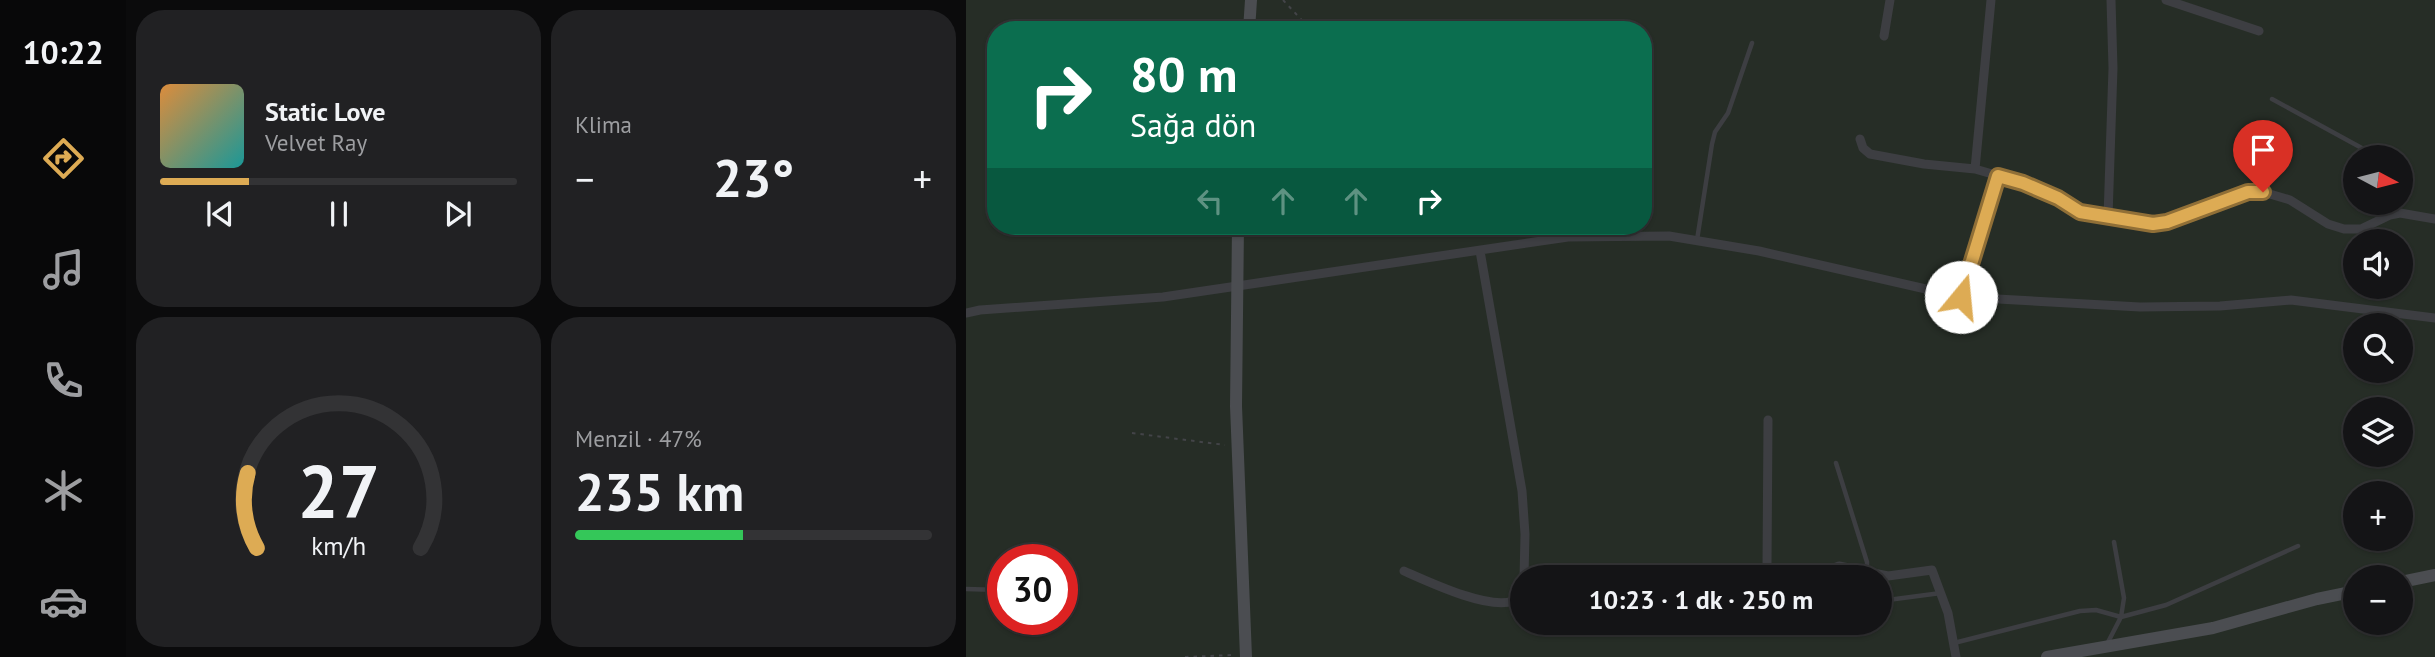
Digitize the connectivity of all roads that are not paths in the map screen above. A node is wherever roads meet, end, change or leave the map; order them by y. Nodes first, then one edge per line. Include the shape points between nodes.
1 (1251, 0) edge
2 (1890, 0) edge
3 (1991, 0) edge
4 (2111, 0) edge
5 (2166, 0) edge
6 (1250, 21) edge
7 (2259, 31) dead end
8 (1884, 36) dead end
9 (1752, 43) dead end
10 (2272, 99) dead end
11 (1860, 139) dead end
12 (2356, 145) edge
13 (1975, 169) junction
14 (1998, 176) junction
15 (2413, 214) edge
16 (2390, 215) edge
17 (2108, 217) junction
18 (2435, 219) edge
19 (1238, 235) edge
20 (1697, 240) junction
21 (1480, 251) junction
22 (1237, 287) junction
23 (1961, 297) junction
24 (966, 313) edge
25 (2435, 318) edge
26 (1768, 420) dead end
27 (1836, 463) dead end
28 (2114, 542) dead end
29 (2298, 546) dead end
30 (1524, 565) edge
31 (1767, 565) edge
32 (1867, 565) edge
33 (1404, 572) dead end
34 (1892, 575) edge
35 (2435, 575) edge
36 (2413, 580) edge
37 (966, 589) edge
38 (987, 590) edge
39 (1941, 593) junction
40 (2343, 594) edge
41 (1892, 599) edge
42 (1510, 602) edge
43 (2121, 617) junction
44 (2105, 648) junction
45 (1955, 650) edge
46 (1246, 656) edge
47 (2047, 657) edge

1 - 6 street
2 - 8 street
3 - 13 street
4 - 17 street
5 - 7 street
9 - 20 lane via 1728,113 1715,132
10 - 12 lane
11 - 13 street via 1870,153
13 - 14 street
14 - 17 street via 2058,198 2080,212
14 - 23 street
15 - 18 street
16 - 17 street via 2361,229 2344,229 2290,200 2248,192 2160,223
19 - 22 street
20 - 21 street via 1568,237
20 - 23 street
21 - 22 street
21 - 30 street via 1522,491
22 - 24 street
22 - 46 street
23 - 25 street via 2140,307 2291,300
26 - 31 street
27 - 32 lane
28 - 43 lane via 2124,598
29 - 43 lane via 2166,605
33 - 42 street via 1447,590 1499,604
34 - 39 street via 1932,570
35 - 36 street
37 - 38 lane
39 - 41 lane
39 - 45 street
40 - 44 street via 2213,628
43 - 44 lane
43 - 45 lane via 2080,611
44 - 47 street

